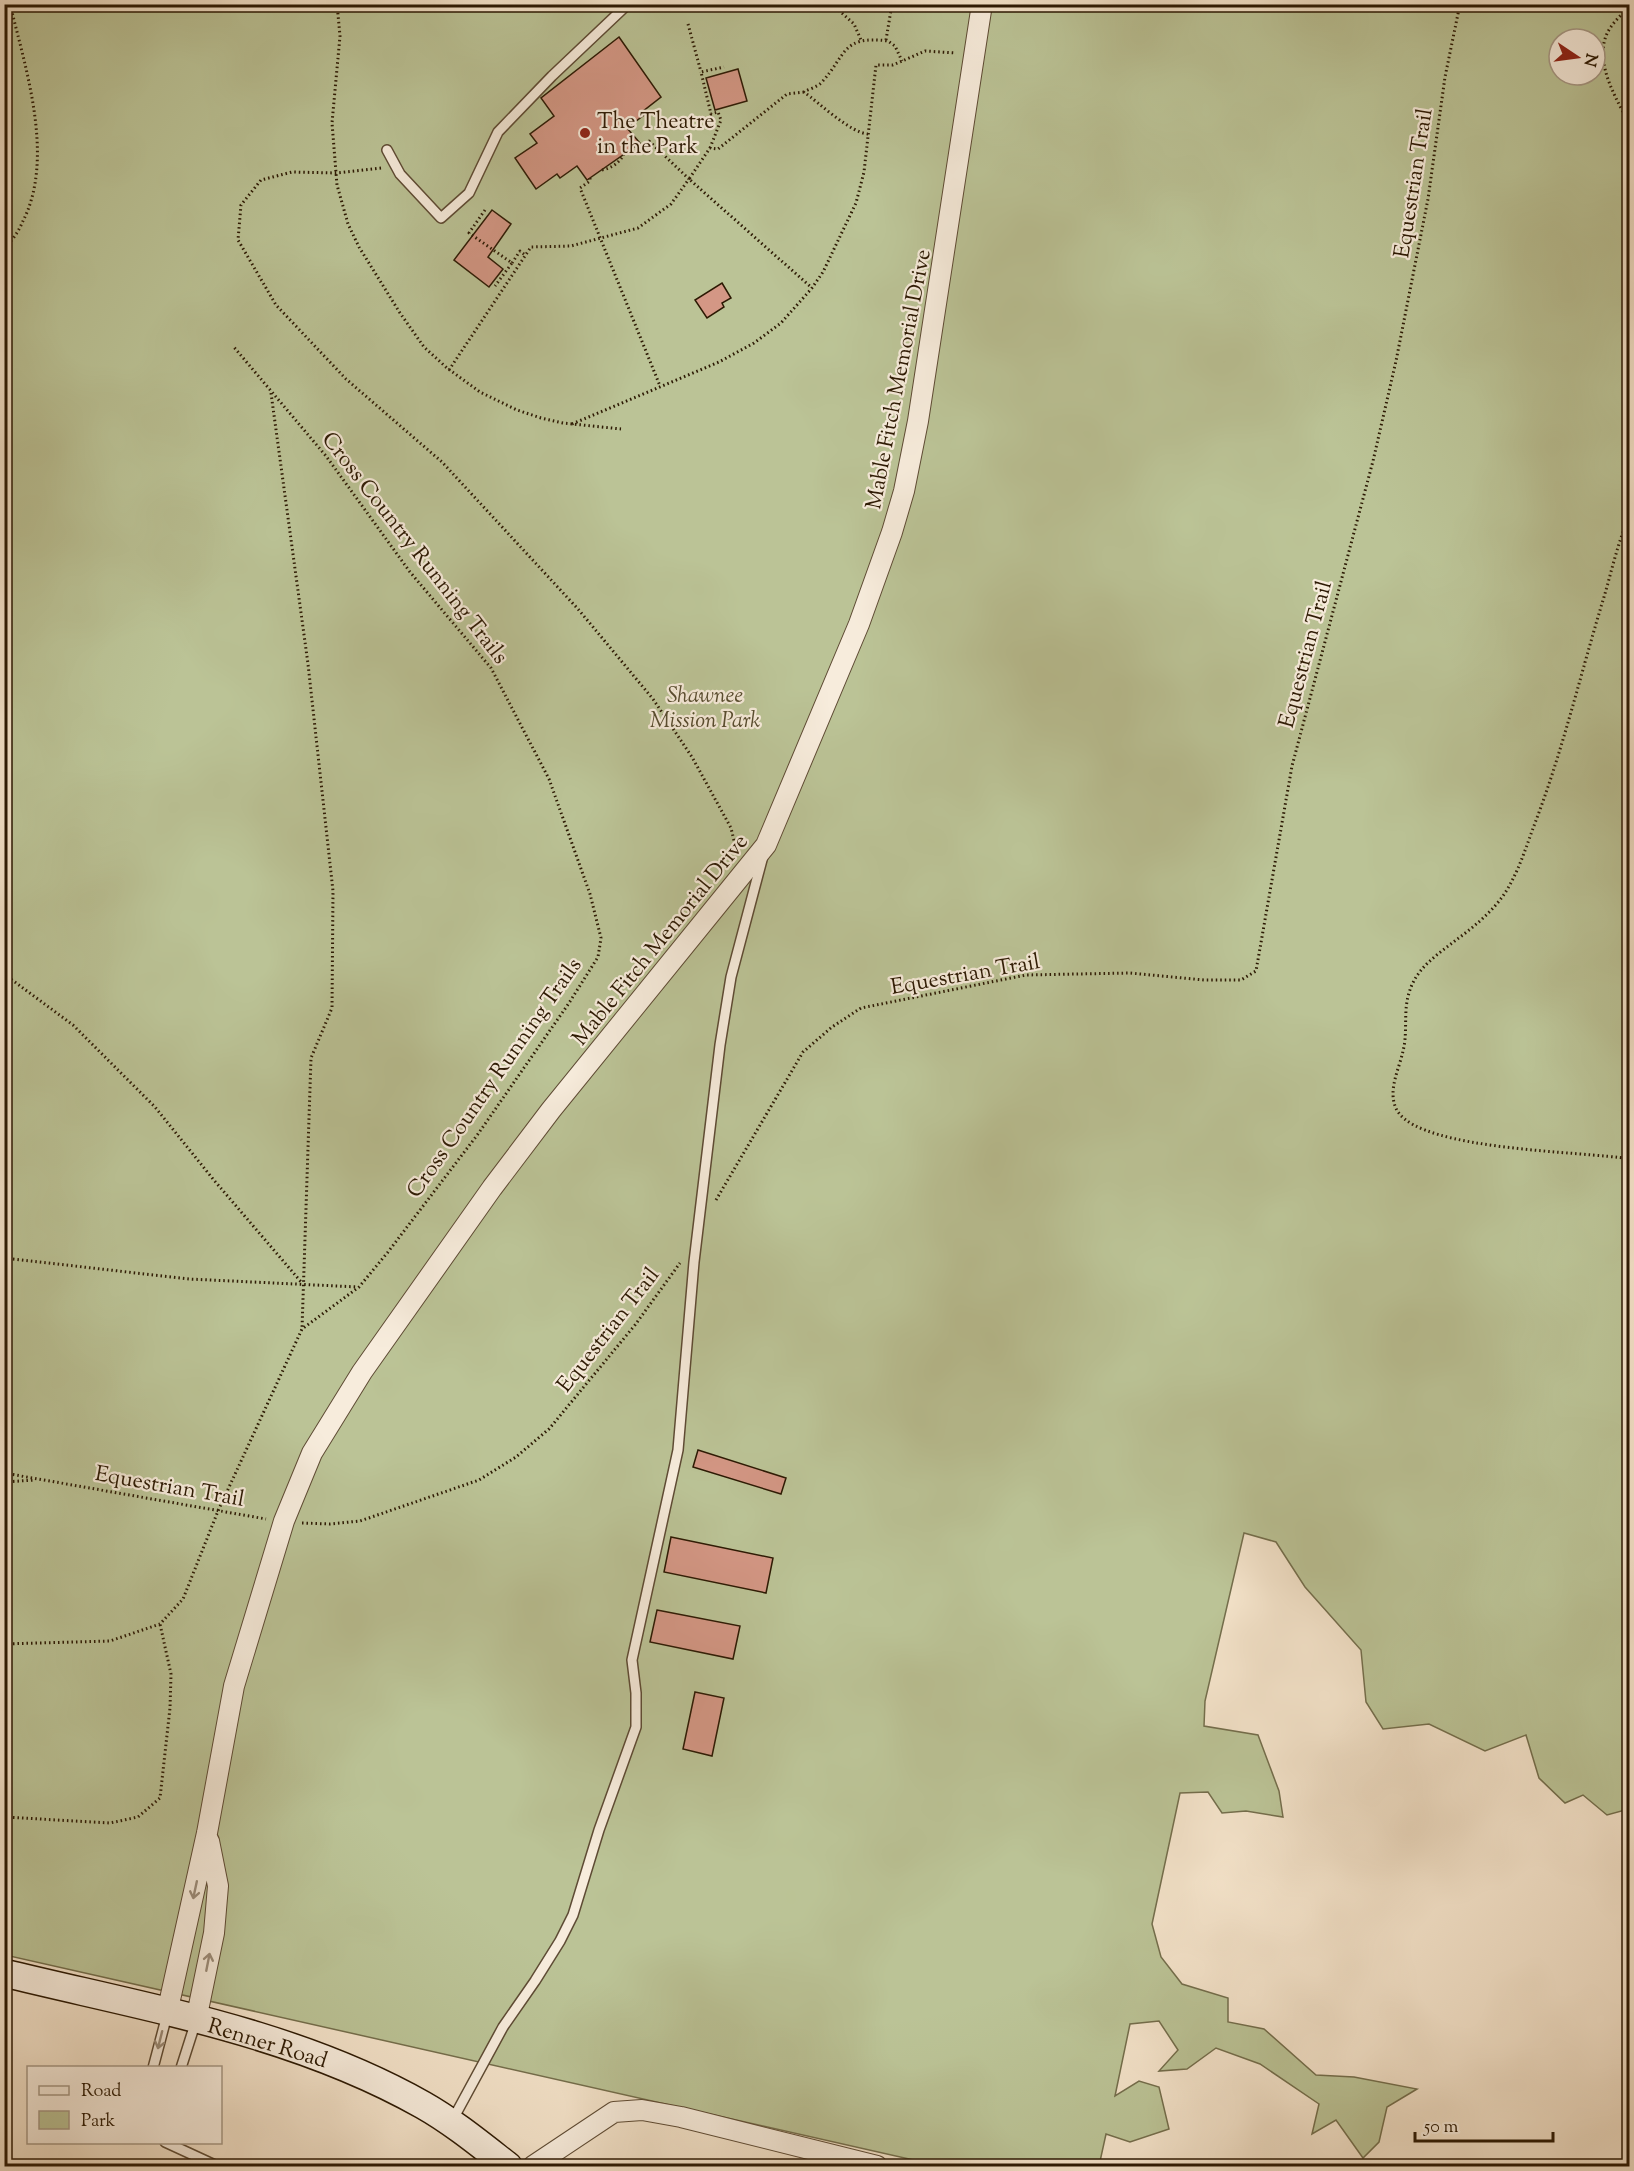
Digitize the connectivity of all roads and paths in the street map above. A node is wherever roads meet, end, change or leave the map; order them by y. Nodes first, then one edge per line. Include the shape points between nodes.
1 (10, 4) edge
2 (337, 4) edge
3 (628, 4) edge
4 (832, 4) edge
5 (892, 4) edge
6 (982, 4) edge
7 (1460, 4) edge
8 (1629, 6) edge
9 (688, 24) dead end
10 (861, 40) junction
11 (886, 40) junction
12 (961, 52) dead end
13 (902, 61) junction
14 (723, 67) dead end
15 (701, 72) junction
16 (804, 92) junction
17 (1629, 125) edge
18 (868, 134) junction
19 (636, 146) dead end
20 (710, 148) junction
21 (387, 150) dead end
22 (624, 154) dead end
23 (396, 166) junction
24 (602, 170) dead end
25 (336, 173) junction
26 (590, 178) dead end
27 (689, 178) junction
28 (485, 210) dead end
29 (601, 239) junction
30 (4, 247) edge
31 (525, 255) junction
32 (512, 264) junction
33 (495, 286) dead end
34 (812, 288) junction
35 (232, 346) dead end
36 (449, 370) junction
37 (660, 387) junction
38 (271, 391) junction
39 (572, 424) junction
40 (621, 429) dead end
41 (1629, 515) edge
42 (766, 845) junction
43 (742, 875) junction
44 (4, 974) edge
45 (1629, 1159) edge
46 (715, 1203) dead end
47 (4, 1258) edge
48 (680, 1263) dead end
49 (303, 1284) junction
50 (359, 1287) junction
51 (302, 1329) junction
52 (4, 1473) edge
53 (43, 1480) junction
54 (4, 1482) edge
55 (218, 1511) junction
56 (284, 1521) junction
57 (160, 1624) junction
58 (4, 1644) edge
59 (4, 1816) edge
60 (207, 1833) junction
61 (4, 1973) edge
62 (167, 2013) junction
63 (196, 2020) junction
64 (153, 2066) edge
65 (181, 2066) edge
66 (450, 2124) junction
67 (169, 2144) edge
68 (217, 2166) edge
69 (508, 2166) edge
70 (533, 2166) edge
71 (877, 2166) edge

1 - 30 path via 28,79 38,158 30,208 21,227
2 - 25 path via 340,36 332,123
3 - 23 lane via 498,132 469,193 441,218
4 - 10 path via 854,24
5 - 11 path
6 - 42 street, Mable Fitch Memorial Drive via 933,331 903,491 860,624
7 - 46 path, Equestrian Trail via 1445,77 1428,200 1396,361 1292,766 1256,971 1241,980 1130,974 1026,975 861,1008 803,1052
8 - 17 path via 1607,34 1603,52 1614,93
9 - 15 path
10 - 11 path
10 - 16 path via 847,48 820,84
11 - 13 path
12 - 13 path via 925,51
13 - 18 path via 876,65
14 - 15 path
15 - 20 path via 711,114 718,112 721,120
16 - 18 path via 860,134
16 - 20 path via 787,94 718,149
18 - 34 path via 856,202
19 - 27 path via 649,141
20 - 27 path
21 - 23 lane
22 - 24 path via 620,162
23 - 25 path
25 - 36 path via 341,204 359,247 424,347
25 - 43 path via 292,172 261,180 241,206 238,240 270,296 346,379 442,462 579,609 653,699 692,757 731,828
26 - 29 path via 580,188
27 - 29 path via 671,204 638,228
27 - 34 path
28 - 32 path via 469,233
29 - 31 path via 571,246 531,247
29 - 37 path
31 - 32 path via 520,251
31 - 36 path
32 - 33 path
34 - 37 path via 781,323 754,343
35 - 38 path, Cross Country Running Trails
36 - 39 path via 480,392 517,410
37 - 39 path
38 - 49 path, Cross Country Running Trails via 308,664 333,891 332,1008 312,1058
38 - 50 path, Cross Country Running Trails via 326,456 410,572 491,668 549,779 590,894 601,938 598,957 491,1116
39 - 40 path
41 - 45 path via 1548,790 1517,871 1481,920 1419,972 1409,992 1404,1049 1393,1102 1410,1123 1448,1136 1517,1149
42 - 43 street, Mable Fitch Memorial Drive
42 - 66 lane via 731,977 720,1045 694,1262 678,1450 632,1659 636,1727 573,1915
43 - 56 street, Mable Fitch Memorial Drive via 545,1119 375,1352 312,1453
44 - 49 path via 73,1025 155,1107
47 - 49 path via 189,1279
48 - 56 path, Equestrian Trail via 635,1325 549,1429 516,1456 479,1480 360,1521
49 - 50 path
49 - 51 path, Cross Country Running Trails
50 - 51 path, Cross Country Running Trails
51 - 55 path, Cross Country Running Trails
52 - 53 path, Equestrian Trail
53 - 54 path
53 - 55 path, Equestrian Trail
55 - 56 path, Equestrian Trail
55 - 57 path, Cross Country Running Trails via 183,1599
56 - 60 street, Mable Fitch Memorial Drive via 234,1686
57 - 58 path, Cross Country Running Trails via 110,1641
57 - 59 path via 171,1674 160,1798 138,1817 110,1823
60 -> 62 street, Mable Fitch Memorial Drive
63 -> 60 street, Mable Fitch Memorial Drive via 214,1933 218,1886
61 - 62 main road, Renner Road
62 - 63 main road, Renner Road
62 -> 64 lane
63 - 65 lane
63 - 66 main road, Renner Road via 332,2061 406,2096
66 - 69 main road, Renner Road
67 - 68 lane
70 - 71 street via 614,2112 642,2110 681,2116

